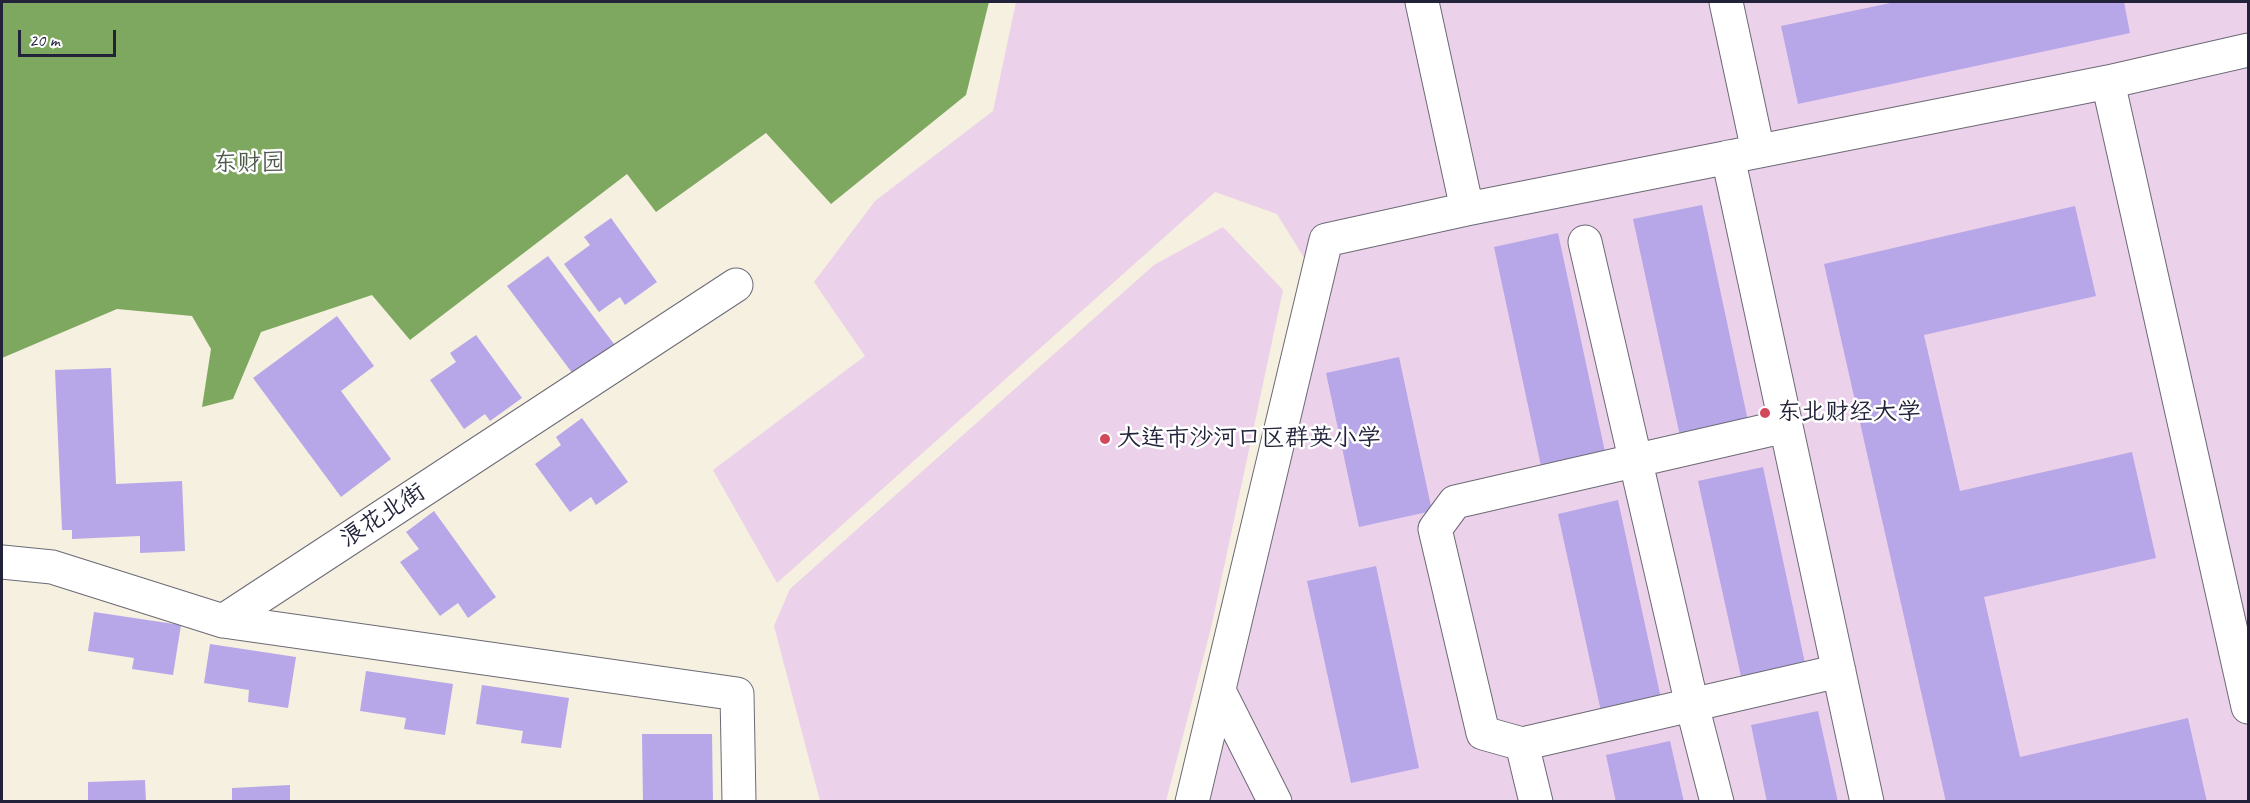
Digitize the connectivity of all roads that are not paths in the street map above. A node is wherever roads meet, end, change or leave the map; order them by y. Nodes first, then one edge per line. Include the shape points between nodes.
1 (1422, 2) edge
2 (1726, 2) edge
3 (2248, 50) edge
4 (2108, 82) junction
5 (1743, 154) junction
6 (1467, 209) junction
7 (1586, 242) dead end
8 (736, 285) dead end
9 (1786, 426) junction
10 (1636, 460) junction
11 (2, 562) edge
12 (223, 621) junction
13 (1839, 671) junction
14 (1219, 691) junction
15 (1692, 705) junction
16 (2248, 707) edge
17 (1522, 744) junction
18 (739, 801) edge
19 (1192, 801) edge
20 (1275, 801) edge
21 (1536, 801) edge
22 (1717, 801) edge
23 (1867, 801) edge

1 - 6 street
2 - 5 street
3 - 4 street
4 - 5 street
4 - 16 street
5 - 6 street
5 - 9 street
6 - 14 street via 1326,240
7 - 10 street
8 - 12 street, 浪花北街
9 - 10 street
9 - 13 street
10 - 15 street
10 - 17 street via 1455,502 1435,529 1483,733
11 - 12 street via 52,567
12 - 18 street via 737,694
13 - 15 street
13 - 23 street
14 - 19 street
14 - 20 street
15 - 17 street
15 - 22 street
17 - 21 street

